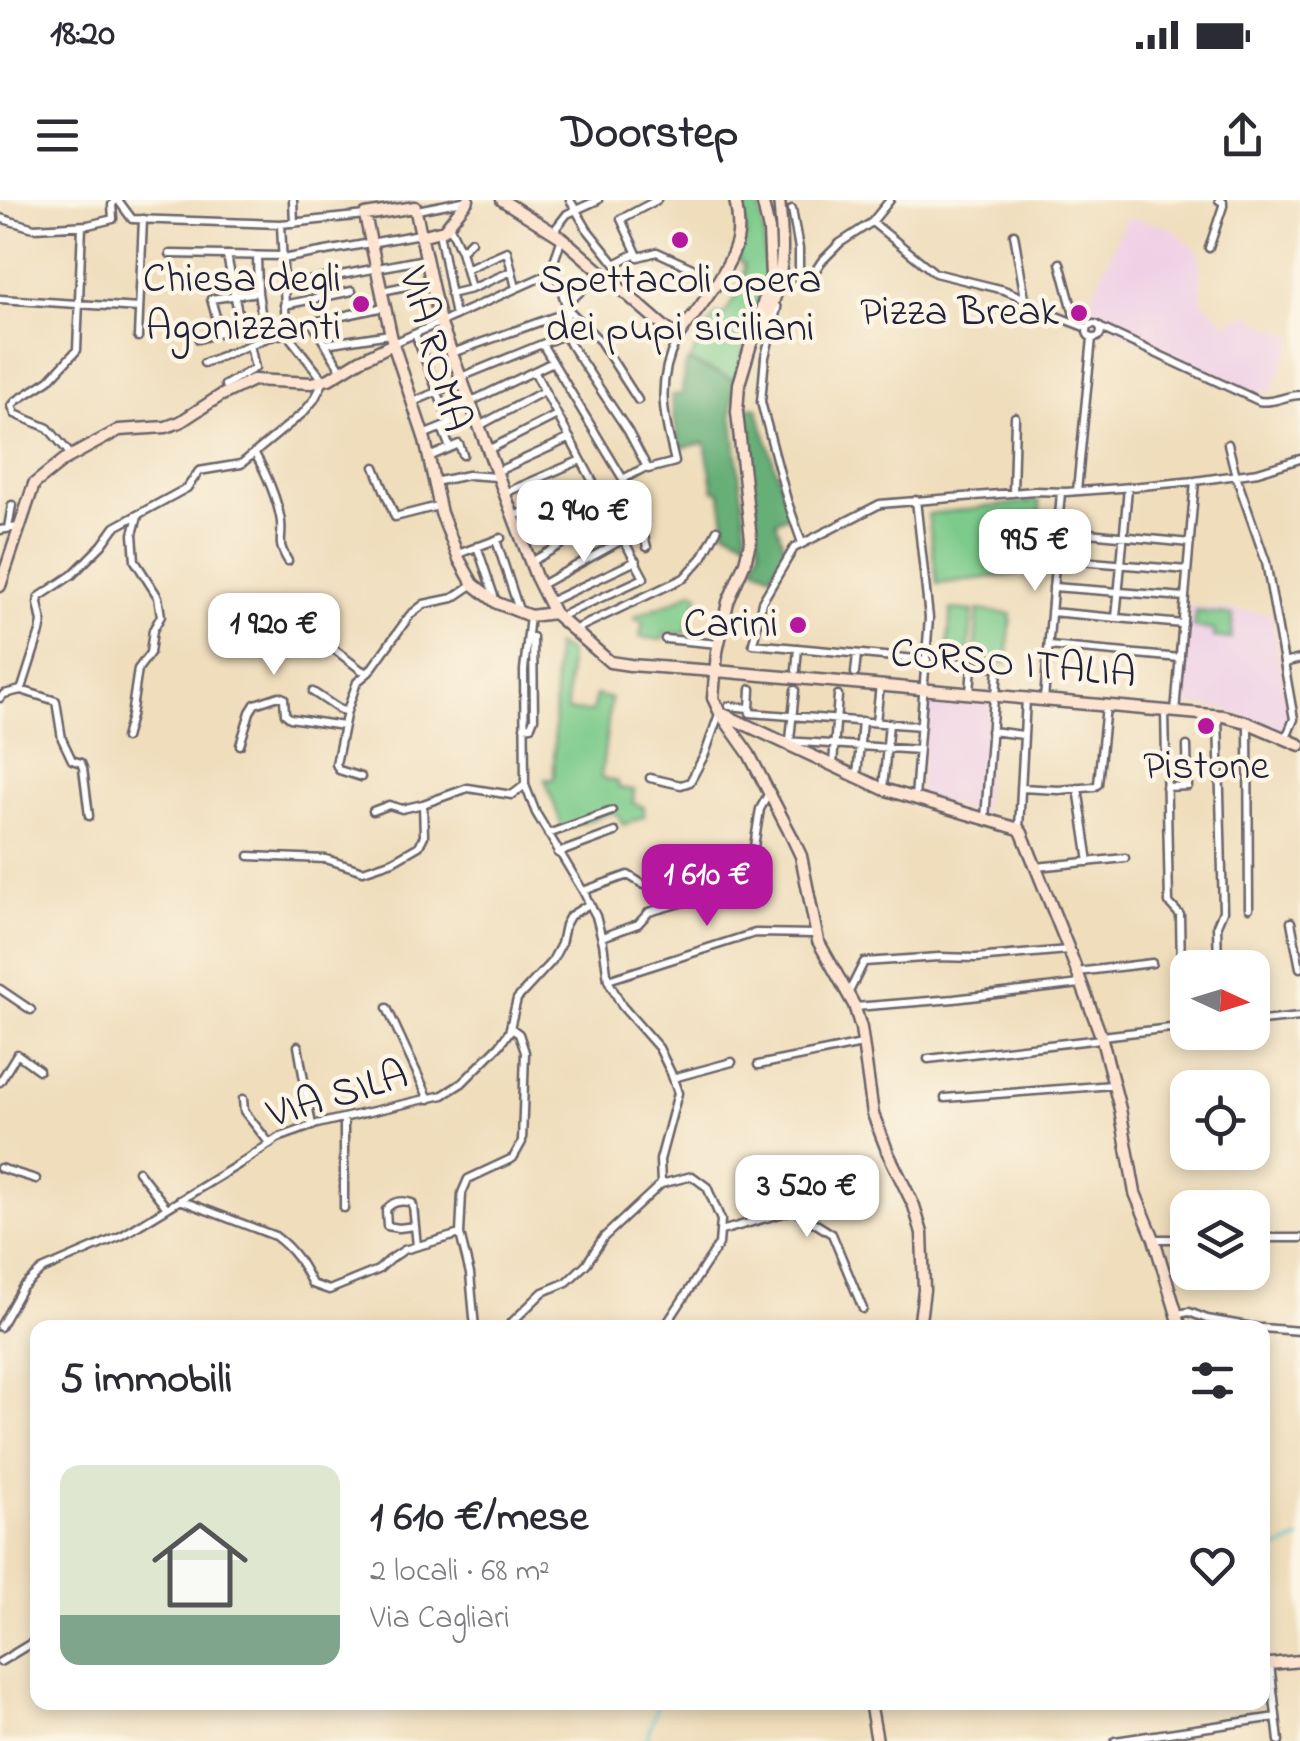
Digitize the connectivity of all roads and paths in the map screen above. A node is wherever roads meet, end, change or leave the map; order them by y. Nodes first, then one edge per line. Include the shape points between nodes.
1 (117, 200) edge
2 (293, 200) edge
3 (468, 200) edge
4 (502, 200) edge
5 (570, 200) edge
6 (596, 200) edge
7 (657, 200) edge
8 (735, 200) edge
9 (762, 200) edge
10 (779, 200) edge
11 (890, 200) edge
12 (1218, 200) edge
13 (413, 206) edge
14 (575, 209) junction
15 (792, 209) dead end
16 (365, 215) junction
17 (0, 218) edge
18 (143, 219) junction
19 (872, 222) junction
20 (294, 223) junction
21 (281, 224) junction
22 (449, 224) junction
23 (82, 226) junction
24 (1014, 234) dead end
25 (439, 235) junction
26 (557, 235) junction
27 (421, 237) junction
28 (471, 241) dead end
29 (370, 243) junction
30 (1209, 248) dead end
31 (460, 251) junction
32 (170, 254) dead end
33 (227, 255) junction
34 (257, 256) junction
35 (282, 257) junction
36 (638, 258) junction
37 (425, 259) junction
38 (1060, 264) dead end
39 (692, 268) dead end
40 (376, 269) junction
41 (466, 269) junction
42 (512, 271) junction
43 (555, 271) junction
44 (601, 272) junction
45 (430, 281) junction
46 (283, 286) junction
47 (516, 288) junction
48 (352, 290) dead end
49 (471, 290) junction
50 (380, 291) junction
51 (258, 292) junction
52 (450, 294) junction
53 (234, 295) junction
54 (0, 299) edge
55 (1026, 299) junction
56 (773, 302) junction
57 (284, 305) junction
58 (78, 306) junction
59 (384, 307) junction
60 (139, 308) junction
61 (567, 309) junction
62 (455, 316) junction
63 (261, 318) junction
64 (312, 322) junction
65 (440, 322) junction
66 (240, 324) junction
67 (1076, 324) junction
68 (1087, 328) junction
69 (1102, 329) junction
70 (220, 331) junction
71 (287, 331) junction
72 (414, 334) junction
73 (564, 335) junction
74 (138, 337) dead end
75 (677, 338) junction
76 (1092, 338) junction
77 (200, 339) dead end
78 (265, 339) junction
79 (392, 339) junction
80 (751, 340) junction
81 (325, 344) junction
82 (542, 344) junction
83 (250, 345) junction
84 (452, 353) junction
85 (204, 362) dead end
86 (553, 362) junction
87 (342, 371) junction
88 (534, 371) junction
89 (461, 379) junction
90 (318, 382) junction
91 (225, 385) dead end
92 (437, 392) junction
93 (544, 392) junction
94 (1300, 395) edge
95 (638, 400) dead end
96 (413, 402) junction
97 (470, 402) junction
98 (557, 415) junction
99 (1015, 417) dead end
100 (479, 426) junction
101 (442, 428) junction
102 (424, 435) junction
103 (570, 438) junction
104 (1228, 444) dead end
105 (450, 448) junction
106 (488, 450) junction
107 (255, 454) junction
108 (72, 455) junction
109 (463, 455) dead end
110 (429, 457) junction
111 (582, 460) junction
112 (1300, 460) edge
113 (375, 466) dead end
114 (647, 468) junction
115 (497, 475) junction
116 (1236, 476) junction
117 (623, 480) junction
118 (1195, 481) junction
119 (434, 482) junction
120 (1128, 488) junction
121 (1078, 491) junction
122 (1013, 492) junction
123 (1061, 492) junction
124 (504, 493) junction
125 (600, 494) junction
126 (916, 500) junction
127 (635, 502) junction
128 (584, 504) junction
129 (12, 505) dead end
130 (440, 506) junction
131 (138, 514) junction
132 (612, 516) junction
133 (513, 517) junction
134 (9, 529) edge
135 (718, 530) dead end
136 (1058, 530) junction
137 (1124, 536) junction
138 (624, 539) junction
139 (522, 540) junction
140 (1190, 542) junction
141 (802, 543) junction
142 (477, 546) junction
143 (647, 547) dead end
144 (457, 554) junction
145 (1056, 559) junction
146 (288, 561) dead end
147 (636, 561) junction
148 (531, 562) junction
149 (1121, 565) junction
150 (1187, 570) junction
151 (474, 584) junction
152 (0, 586) edge
153 (540, 586) junction
154 (1054, 586) junction
155 (1118, 592) junction
156 (1185, 597) junction
157 (497, 604) junction
158 (554, 611) junction
159 (1051, 612) junction
160 (525, 614) junction
161 (1116, 618) junction
162 (1183, 624) junction
163 (303, 626) dead end
164 (572, 630) junction
165 (533, 637) dead end
166 (665, 640) dead end
167 (718, 644) junction
168 (1048, 646) junction
169 (798, 648) junction
170 (856, 654) junction
171 (1180, 658) junction
172 (1300, 659) edge
173 (927, 660) junction
174 (944, 661) dead end
175 (1284, 663) junction
176 (972, 664) junction
177 (714, 670) junction
178 (796, 670) dead end
179 (369, 672) junction
180 (855, 672) dead end
181 (880, 685) junction
182 (752, 689) dead end
183 (924, 689) junction
184 (21, 690) junction
185 (795, 690) dead end
186 (313, 692) dead end
187 (970, 693) junction
188 (838, 694) dead end
189 (995, 696) junction
190 (0, 698) edge
191 (1026, 698) junction
192 (1044, 700) junction
193 (1106, 706) junction
194 (724, 709) junction
195 (750, 710) junction
196 (347, 711) junction
197 (1170, 712) junction
198 (1218, 716) junction
199 (792, 717) junction
200 (836, 720) junction
201 (862, 721) junction
202 (876, 722) junction
203 (889, 723) junction
204 (1248, 723) junction
205 (344, 726) junction
206 (921, 726) junction
207 (524, 728) junction
208 (991, 732) junction
209 (1023, 734) junction
210 (125, 738) dead end
211 (1285, 739) junction
212 (787, 741) junction
213 (834, 744) junction
214 (240, 745) dead end
215 (1300, 745) edge
216 (860, 746) junction
217 (1188, 746) dead end
218 (887, 748) junction
219 (919, 750) junction
220 (832, 765) junction
221 (360, 777) dead end
222 (857, 777) junction
223 (650, 778) dead end
224 (525, 785) junction
225 (1166, 787) junction
226 (1020, 788) junction
227 (1078, 788) junction
228 (883, 789) junction
229 (769, 792) junction
230 (915, 799) junction
231 (423, 804) junction
232 (373, 811) dead end
233 (612, 812) dead end
234 (89, 816) dead end
235 (984, 819) junction
236 (1019, 829) junction
237 (615, 832) dead end
238 (548, 834) junction
239 (558, 852) junction
240 (249, 856) dead end
241 (1126, 858) dead end
242 (1088, 862) junction
243 (727, 866) junction
244 (1036, 867) junction
245 (583, 890) junction
246 (590, 904) junction
247 (1249, 908) dead end
248 (1291, 922) dead end
249 (815, 934) junction
250 (602, 937) junction
251 (1070, 950) junction
252 (1182, 950) edge
253 (1218, 950) edge
254 (1152, 963) dead end
255 (1300, 968) edge
256 (1080, 978) junction
257 (608, 980) junction
258 (0, 989) edge
259 (849, 992) junction
260 (855, 1007) junction
261 (387, 1008) dead end
262 (31, 1010) dead end
263 (1300, 1017) edge
264 (1270, 1020) edge
265 (511, 1028) junction
266 (1170, 1028) edge
267 (1101, 1038) junction
268 (863, 1044) junction
269 (298, 1046) dead end
270 (928, 1059) dead end
271 (732, 1062) dead end
272 (758, 1064) dead end
273 (39, 1070) dead end
274 (673, 1078) junction
275 (0, 1082) edge
276 (1114, 1085) junction
277 (429, 1098) junction
278 (946, 1098) dead end
279 (243, 1099) dead end
280 (344, 1118) junction
281 (312, 1126) junction
282 (270, 1144) junction
283 (0, 1168) edge
284 (138, 1171) dead end
285 (36, 1179) dead end
286 (661, 1184) junction
287 (180, 1200) junction
288 (167, 1208) junction
289 (344, 1208) dead end
290 (415, 1226) junction
291 (720, 1231) junction
292 (460, 1234) junction
293 (1270, 1238) edge
294 (1300, 1238) edge
295 (1154, 1239) junction
296 (1170, 1239) edge
297 (417, 1246) junction
298 (863, 1309) dead end
299 (1178, 1314) junction
300 (474, 1320) edge
301 (514, 1320) edge
302 (669, 1320) edge
303 (920, 1320) edge
304 (1179, 1320) edge
305 (1213, 1320) edge
306 (0, 1327) edge
307 (1270, 1329) edge
308 (1300, 1331) edge
309 (30, 1644) edge
310 (1300, 1661) edge
311 (0, 1662) edge
312 (1270, 1663) edge
313 (1270, 1685) edge
314 (871, 1710) edge
315 (1276, 1717) junction
316 (877, 1741) edge
317 (1114, 1741) edge
318 (1279, 1741) edge

1 - 18 street via 132,218
1 - 23 street via 112,220
2 - 20 street
3 - 13 street
3 - 22 street
4 - 26 street
5 - 14 street
6 - 14 street
7 - 36 street via 621,219
8 - 75 street via 733,252
9 - 80 street via 771,277
10 - 56 street via 784,249
11 - 19 street
12 - 30 street via 1223,206
13 - 16 street
13 - 27 street, CORSO ITALIA
14 - 26 street
14 - 36 street via 615,264
15 - 19 street via 803,286 840,243
16 - 20 street
16 - 29 street, VIA ROMA
17 - 23 street via 34,228
18 - 21 street
18 - 60 street
19 - 55 street via 936,273
20 - 21 street
21 - 35 street
22 - 25 street
22 - 31 street
23 - 58 street
24 - 55 street
25 - 27 street
25 - 52 street
26 - 43 street
26 - 44 street
27 - 29 street
27 - 37 street, CORSO ITALIA
28 - 31 street
29 - 35 street
29 - 40 street, VIA ROMA
31 - 41 street
32 - 33 street
33 - 34 street
33 - 53 street
34 - 35 street
34 - 51 street
35 - 46 street
36 - 39 street via 657,252
37 - 40 street
37 - 45 street, CORSO ITALIA
38 - 67 street
40 - 46 street
40 - 50 street, VIA ROMA
41 - 42 street via 507,251
41 - 49 street
42 - 47 street
42 - 49 street
43 - 47 street
43 - 61 street
44 - 61 street
44 - 75 street
45 - 50 street
45 - 65 street, CORSO ITALIA
46 - 57 street
47 - 62 street
48 - 57 street
49 - 52 street
50 - 59 street, VIA ROMA
51 - 53 street
51 - 63 street
52 - 62 street
53 - 66 street
53 - 70 street via 211,300
54 - 58 street
55 - 67 street
56 - 80 street via 764,330
56 - 141 street via 761,402
57 - 71 street
58 - 60 street
58 - 108 street via 77,350 12,406 15,414 48,428
59 - 64 street
59 - 79 street, VIA ROMA
60 - 74 street
61 - 73 street
61 - 84 street
61 - 95 street via 600,340
62 - 65 street
63 - 66 street
63 - 78 street
64 - 71 street
64 - 81 street
65 - 72 street
65 - 84 street, CORSO ITALIA
66 - 70 street
67 - 68 street
68 - 69 street
68 - 76 street
69 - 76 street
69 - 94 street via 1259,401
70 - 77 street
71 - 78 street
71 - 90 street
72 - 79 street
72 - 92 street
73 - 82 street
73 - 114 street
75 - 114 street via 662,402 675,462
76 - 121 street
78 - 83 street
79 - 81 street
79 - 87 street
79 - 96 street, VIA ROMA
80 - 167 street via 736,412 751,539
81 - 87 street
82 - 86 street
82 - 89 street
83 - 85 street
83 - 91 street via 255,368
84 - 89 street, CORSO ITALIA
86 - 88 street
86 - 117 street
87 - 90 street
88 - 93 street
88 - 97 street
89 - 92 street
89 - 97 street, CORSO ITALIA
90 - 107 street via 303,413
90 - 108 street via 253,380 180,422 120,430
92 - 96 street
92 - 101 street via 450,424
93 - 98 street
93 - 100 street
96 - 102 street, VIA ROMA
97 - 100 street, CORSO ITALIA
98 - 103 street
98 - 106 street
99 - 122 street
100 - 106 street, CORSO ITALIA
101 - 102 street
101 - 105 street
102 - 110 street, VIA ROMA
103 - 111 street
103 - 115 street
104 - 116 street
105 - 109 street via 459,444
105 - 110 street
106 - 115 street, CORSO ITALIA
107 - 131 street via 241,464 199,472 187,488
107 - 146 street
108 - 134 street via 34,484
110 - 119 street, VIA ROMA
111 - 124 street
111 - 125 street
112 - 116 street
113 - 130 street via 395,517
114 - 117 street
115 - 119 street
115 - 124 street, CORSO ITALIA
116 - 118 street
116 - 175 street via 1266,562
117 - 127 street
118 - 120 street
118 - 140 street
119 - 130 street, VIA ROMA
120 - 121 street
120 - 137 street
121 - 123 street
122 - 123 street
122 - 126 street
123 - 136 street
124 - 133 street, CORSO ITALIA
125 - 128 street
125 - 132 street
126 - 141 street via 880,504
126 - 173 street
127 - 132 street
127 - 143 street
128 - 133 street via 576,490
128 - 139 street
129 - 134 street
130 - 144 street, VIA ROMA
131 - 184 street via 39,597 42,622
131 - 210 street via 136,561 158,597 161,616 138,669
132 - 138 street
132 - 148 street
133 - 139 street, CORSO ITALIA
134 - 152 street
135 - 164 street via 684,578
136 - 137 street
136 - 145 street
137 - 140 street
137 - 149 street
138 - 147 street
138 - 153 street
139 - 148 street, CORSO ITALIA
140 - 150 street
141 - 169 street via 788,554 762,602 753,644
142 - 144 street
142 - 157 street
142 - 160 street via 498,539
144 - 151 street, VIA ROMA
145 - 149 street
145 - 154 street
147 - 158 street
147 - 158 street via 644,578
148 - 153 street, CORSO ITALIA
149 - 150 street
149 - 155 street
150 - 156 street
151 - 157 street, VIA ROMA
151 - 179 street via 410,615
153 - 158 street, CORSO ITALIA
154 - 155 street
154 - 159 street
155 - 156 street
155 - 161 street
156 - 162 street
157 - 160 street, VIA ROMA
158 - 160 street, VIA ROMA
158 - 164 street, CORSO ITALIA
159 - 161 street
159 - 168 street
160 - 207 street
161 - 162 street
162 - 171 street
163 - 179 street
164 - 177 street, CORSO ITALIA via 610,662
165 - 207 street via 534,718
166 - 167 street
167 - 177 street
168 - 171 street
168 - 192 street
169 - 170 street
169 - 178 street
170 - 173 street
170 - 180 street
171 - 197 street
172 - 175 street
173 - 183 street
174 - 176 street
175 - 211 street via 1294,719
176 - 187 street
176 - 189 street via 998,667
177 - 181 street, CORSO ITALIA
177 - 194 street via 712,698
179 - 196 street via 357,682
181 - 183 street, CORSO ITALIA
181 - 202 street
182 - 195 street
183 - 187 street, CORSO ITALIA
183 - 206 street
184 - 190 street
184 - 234 street via 56,702 62,739 72,760 82,763
185 - 199 street
186 - 196 street
187 - 189 street, CORSO ITALIA
188 - 200 street
189 - 191 street, CORSO ITALIA
189 - 208 street
191 - 192 street, CORSO ITALIA
191 - 209 street
192 - 193 street, CORSO ITALIA
193 - 197 street, CORSO ITALIA
193 - 227 street via 1100,782
194 - 195 street
194 - 212 street
194 - 223 street via 690,782
194 - 229 street
195 - 199 street
196 - 205 street
197 - 198 street, CORSO ITALIA
197 - 225 street
198 - 204 street, CORSO ITALIA
198 - 253 street via 1223,911
199 - 200 street
199 - 212 street
200 - 201 street
200 - 213 street
201 - 202 street
201 - 216 street
202 - 203 street
203 - 206 street
203 - 218 street
204 - 211 street, CORSO ITALIA
204 - 247 street
205 - 214 street via 290,718 279,696 256,704
205 - 221 street via 336,768
206 - 219 street
207 - 224 street
208 - 209 street
208 - 235 street
209 - 226 street
211 - 215 street, CORSO ITALIA
212 - 213 street
212 - 220 street
213 - 216 street
213 - 220 street
216 - 218 street
216 - 222 street
217 - 225 street via 1188,786
218 - 219 street
218 - 228 street
219 - 230 street
220 - 222 street
222 - 228 street
224 - 231 street via 512,795 468,788
224 - 238 street
225 - 252 street via 1169,903 1180,915
226 - 227 street
226 - 236 street
227 - 242 street
228 - 230 street
229 - 243 street via 752,859
229 - 249 street via 801,856
230 - 235 street
231 - 232 street
231 - 240 street via 418,846 363,871 326,859
233 - 238 street
235 - 236 street
236 - 244 street
237 - 239 street
238 - 239 street
239 - 245 street
241 - 242 street
242 - 244 street
243 - 245 street via 650,886 628,875
243 - 250 street via 733,888 649,912 638,924
244 - 251 street
245 - 246 street
246 - 250 street
246 - 265 street, VIA SILA via 570,916 552,960 517,998
248 - 255 street
249 - 257 street via 755,933
249 - 259 street
250 - 257 street
251 - 256 street
251 - 259 street via 864,962
254 - 256 street
256 - 260 street
256 - 267 street
257 - 274 street
258 - 262 street
259 - 260 street
260 - 268 street
261 - 277 street
263 - 264 street
265 - 277 street, VIA SILA via 462,1083
265 - 292 street via 525,1052 522,1142 513,1158 468,1179
266 - 267 street
267 - 270 street
267 - 276 street
268 - 272 street
268 - 303 street via 873,1114 922,1233
269 - 281 street
271 - 274 street
273 - 275 street via 17,1054
274 - 286 street via 678,1094 660,1160
276 - 278 street
276 - 295 street via 1136,1194
277 - 280 street, VIA SILA
279 - 282 street
280 - 281 street, VIA SILA
280 - 289 street
281 - 282 street, VIA SILA
282 - 287 street, VIA SILA
283 - 285 street
284 - 288 street
286 - 291 street via 692,1176 707,1187 722,1220
286 - 301 street via 567,1282 542,1292
287 - 288 street, VIA SILA
287 - 297 street via 275,1236 302,1262 312,1284 329,1290
288 - 306 street, VIA SILA via 124,1235 42,1270 22,1288
290 - 290 street via 412,1203 389,1206 387,1226
290 - 297 street
291 - 298 street via 794,1210 832,1234
291 - 302 street via 720,1244
292 - 297 street
292 - 300 street
293 - 294 street
295 - 296 street
295 - 299 street
299 - 304 street
299 - 305 street
307 - 308 street
309 - 311 street
310 - 312 street
313 - 315 street
314 - 316 street
315 - 317 street
315 - 318 street

